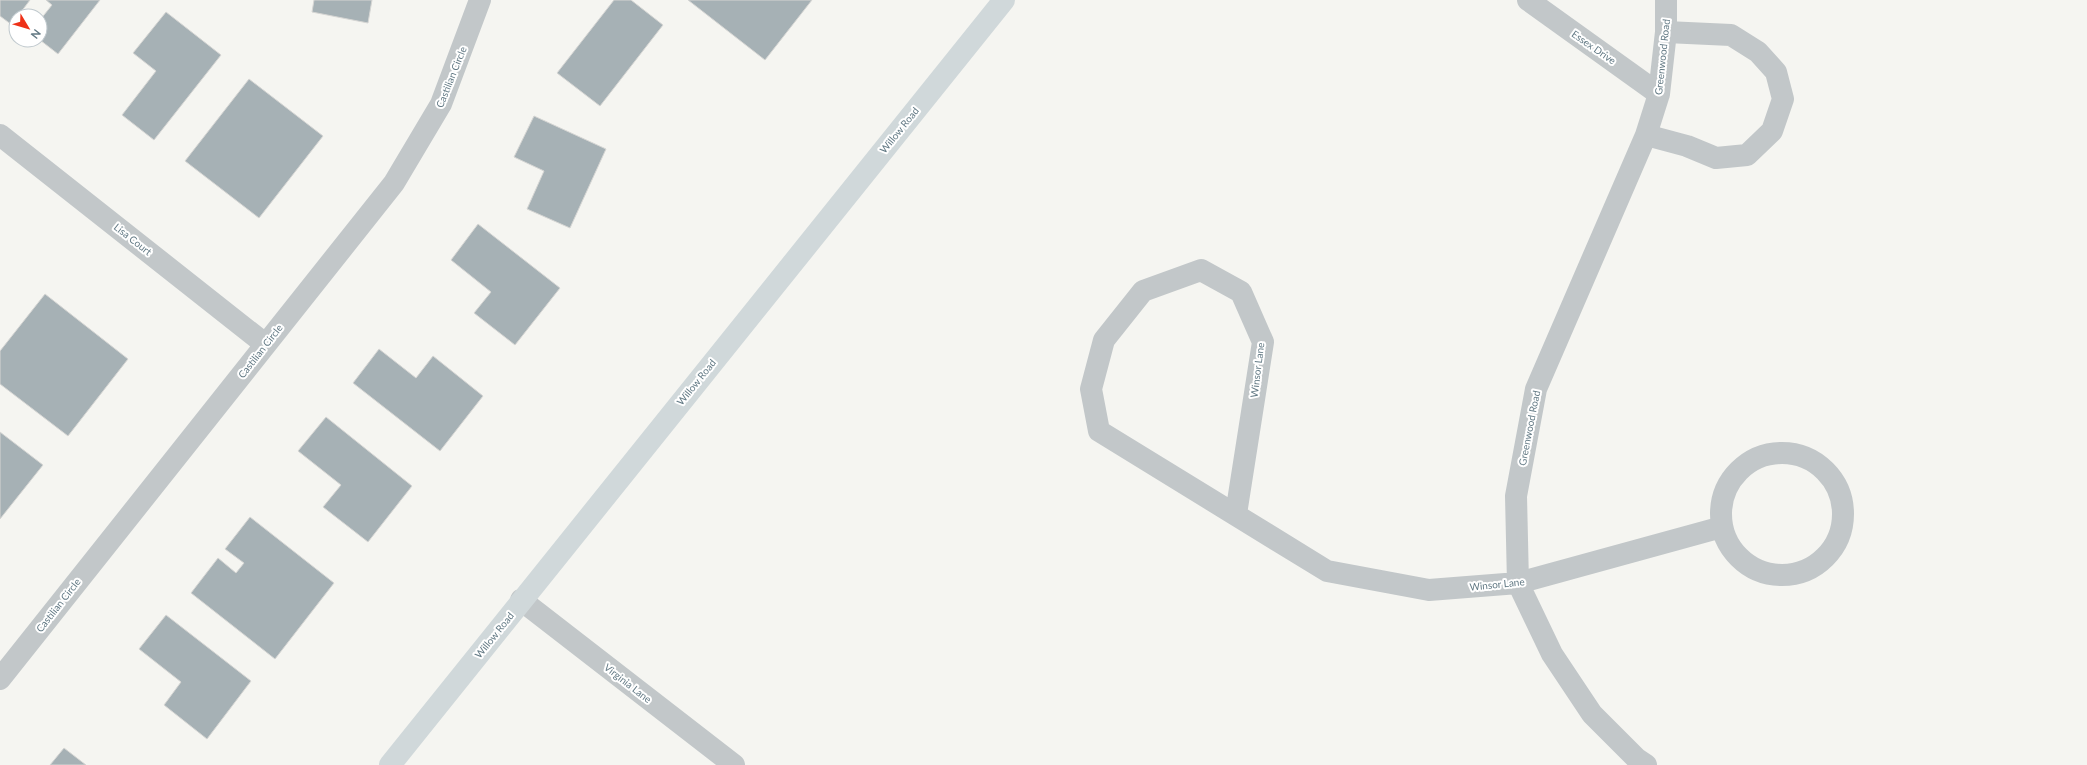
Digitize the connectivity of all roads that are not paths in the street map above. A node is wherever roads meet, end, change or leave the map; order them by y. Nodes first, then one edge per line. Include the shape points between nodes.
1 (480, 0) edge
2 (1004, 0) edge
3 (1528, 0) edge
4 (1666, 0) edge
5 (1666, 32) junction
6 (1659, 94) junction
7 (0, 135) edge
8 (1646, 135) junction
9 (265, 344) junction
10 (1236, 514) junction
11 (1722, 527) junction
12 (1518, 583) junction
13 (521, 600) junction
14 (0, 679) edge
15 (1638, 763) edge
16 (390, 765) edge
17 (734, 765) edge

1 - 9 street, Castilian Circle via 441,104 394,183
2 - 13 main road, Willow Road
3 - 6 street, Essex Drive
4 - 5 street, Greenwood Road
5 - 6 street, Greenwood Road
5 - 8 street via 1731,35 1758,52 1776,72 1783,99 1772,131 1747,155 1716,158 1687,146
6 - 8 street, Greenwood Road
7 - 9 street, Lisa Court
8 - 12 street, Greenwood Road via 1536,389 1516,496
9 - 14 street, Castilian Circle
10 - 10 street, Winsor Lane via 1099,431 1091,388 1104,340 1143,291 1201,270 1241,292 1263,342
10 - 12 street, Winsor Lane via 1327,571 1429,590
11 - 11 street via 1732,550 1741,560 1754,569 1771,575 1790,575 1809,568 1829,553 1843,520 1842,504 1837,488 1828,473 1818,464 1794,454 1773,454 1744,466 1732,480 1724,494 1721,510
11 - 12 street, Winsor Lane
12 - 15 street, Greenwood Road via 1552,654 1592,714
13 - 16 main road, Willow Road
13 - 17 street, Virginia Lane

